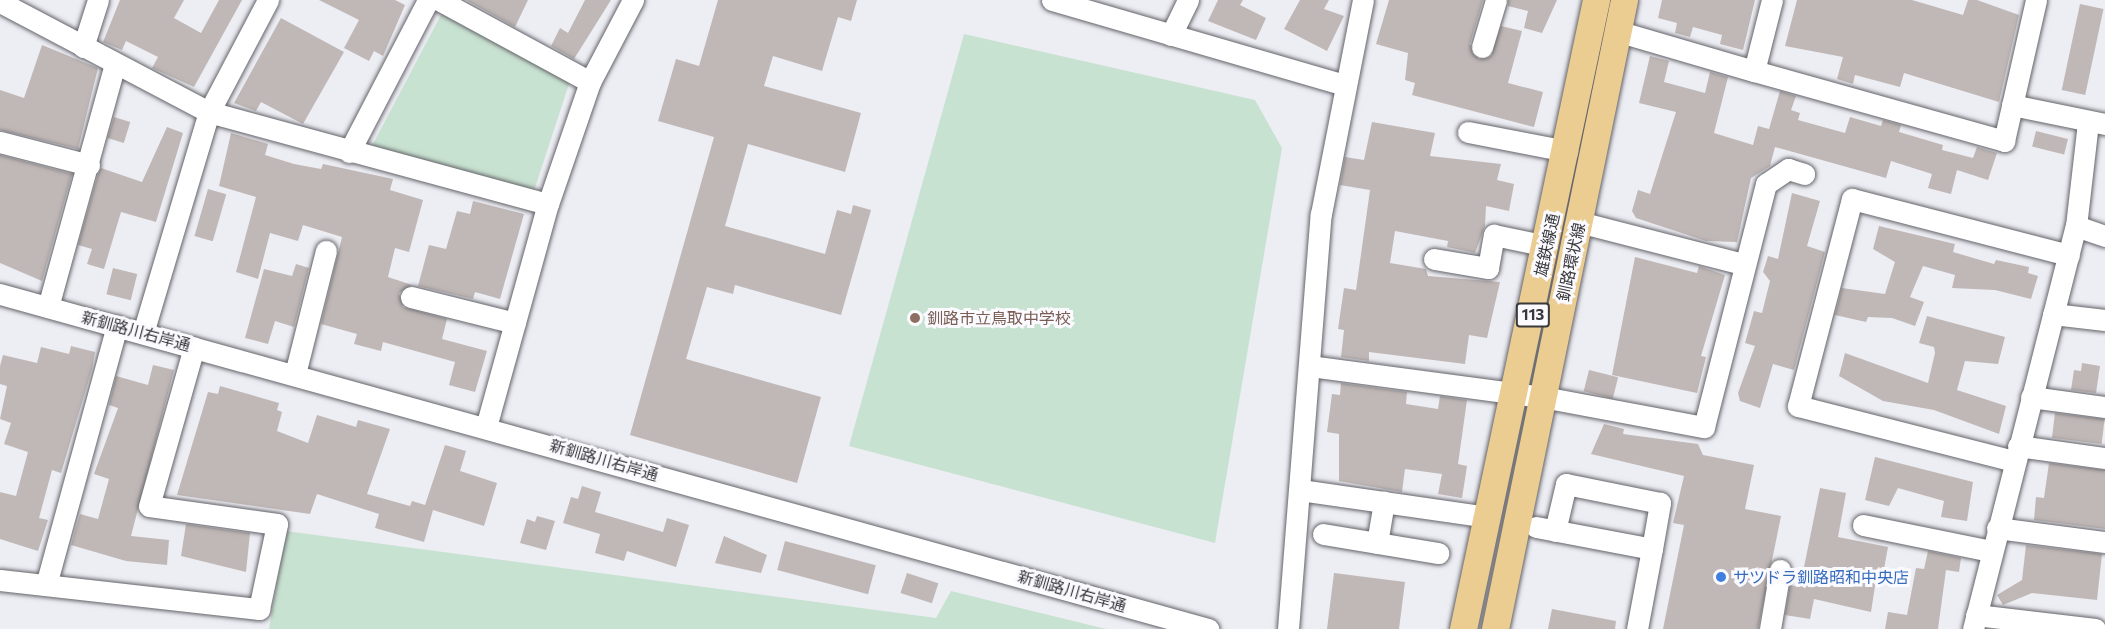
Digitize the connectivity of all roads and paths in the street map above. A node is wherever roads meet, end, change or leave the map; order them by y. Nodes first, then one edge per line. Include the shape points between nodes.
1 (98, 0) edge
2 (268, 0) edge
3 (428, 0) edge
4 (440, 0) edge
5 (633, 0) edge
6 (1052, 0) edge
7 (1188, 0) edge
8 (1363, 0) edge
9 (1496, 0) edge
10 (1596, 0) edge
11 (1624, 0) edge
12 (1772, 0) edge
13 (2036, 0) edge
14 (0, 2) edge
15 (1617, 31) junction
16 (1172, 35) junction
17 (83, 47) junction
18 (1482, 47) dead end
19 (115, 64) junction
20 (1754, 70) junction
21 (590, 82) junction
22 (1342, 84) junction
23 (2012, 105) junction
24 (208, 112) junction
25 (2097, 123) edge
26 (1468, 132) dead end
27 (0, 142) edge
28 (1566, 151) junction
29 (349, 152) junction
30 (89, 165) junction
31 (1804, 174) dead end
32 (548, 204) junction
33 (1579, 222) junction
34 (2076, 226) junction
35 (2105, 236) edge
36 (1547, 246) junction
37 (326, 251) dead end
38 (2068, 255) junction
39 (1434, 259) dead end
40 (1743, 264) junction
41 (0, 294) edge
42 (411, 297) dead end
43 (48, 307) junction
44 (2053, 314) junction
45 (2105, 321) edge
46 (515, 323) junction
47 (117, 326) junction
48 (143, 333) junction
49 (194, 347) junction
50 (1310, 366) junction
51 (296, 374) junction
52 (1516, 394) junction
53 (1543, 397) junction
54 (2031, 397) junction
55 (2105, 408) edge
56 (486, 427) junction
57 (2016, 454) junction
58 (2105, 458) edge
59 (1300, 490) junction
60 (1384, 502) junction
61 (1487, 517) junction
62 (1863, 525) dead end
63 (1997, 528) junction
64 (1323, 534) dead end
65 (2105, 542) edge
66 (1377, 543) junction
67 (1652, 549) junction
68 (1991, 552) junction
69 (1438, 553) dead end
70 (1780, 570) dead end
71 (0, 580) edge
72 (46, 585) junction
73 (1974, 622) edge
74 (1208, 629) edge
75 (1288, 629) edge
76 (1462, 629) edge
77 (1495, 629) edge
78 (1637, 629) edge
79 (1770, 629) edge
80 (2096, 629) edge

1 - 17 street
2 - 24 street
3 - 29 street
4 - 21 street
5 - 21 street
6 - 16 street
7 - 16 street
8 - 22 street
9 - 18 street
10 - 28 main road, 雄鉄線通 / 113
11 - 15 main road, 釧路環状線 / 113
12 - 20 street
13 - 23 street
14 - 17 street
15 - 20 street
15 - 33 main road, 釧路環状線 / 113
16 - 22 street
17 - 19 street
19 - 24 street
19 - 30 street
20 - 23 street via 2004,141
21 - 32 street
22 - 50 street via 1321,214
23 - 25 street
24 - 29 street
24 - 48 street
25 - 34 street
26 - 28 street
27 - 30 street
28 - 36 main road, 雄鉄線通 / 113
29 - 32 street
30 - 43 street
31 - 40 street via 1788,169 1766,184
32 - 46 street
33 - 40 street
33 - 53 main road, 釧路環状線 / 113
34 - 35 street
34 - 38 street
36 - 39 street via 1494,235 1488,268
36 - 52 main road, 雄鉄線通 / 113
37 - 51 street
38 - 44 street
38 - 57 street via 1852,199 1798,406
40 - 53 street via 1704,427
41 - 43 street, 新釧路川右岸通
42 - 46 street
43 - 47 street, 新釧路川右岸通
44 - 45 street
44 - 54 street
46 - 56 street
47 - 48 street, 新釧路川右岸通
47 - 72 street
48 - 49 street, 新釧路川右岸通
49 - 51 street, 新釧路川右岸通
49 - 72 street via 149,506 277,524 259,609
50 - 52 street
50 - 59 street
51 - 56 street, 新釧路川右岸通
52 - 53 street
52 - 61 main road, 雄鉄線通 / 113
53 - 77 main road, 釧路環状線 / 113
54 - 55 street
54 - 57 street
56 - 74 street, 新釧路川右岸通
57 - 58 street
57 - 63 street
59 - 60 street
59 - 75 street
60 - 61 street
60 - 66 street
61 - 76 main road, 雄鉄線通 / 113
62 - 68 street
63 - 65 street
63 - 68 street
64 - 66 street
66 - 69 street
67 - 67 street via 1546,529 1566,484 1660,503
67 - 78 street
68 - 73 street
70 - 79 street
71 - 72 street
73 - 80 street

